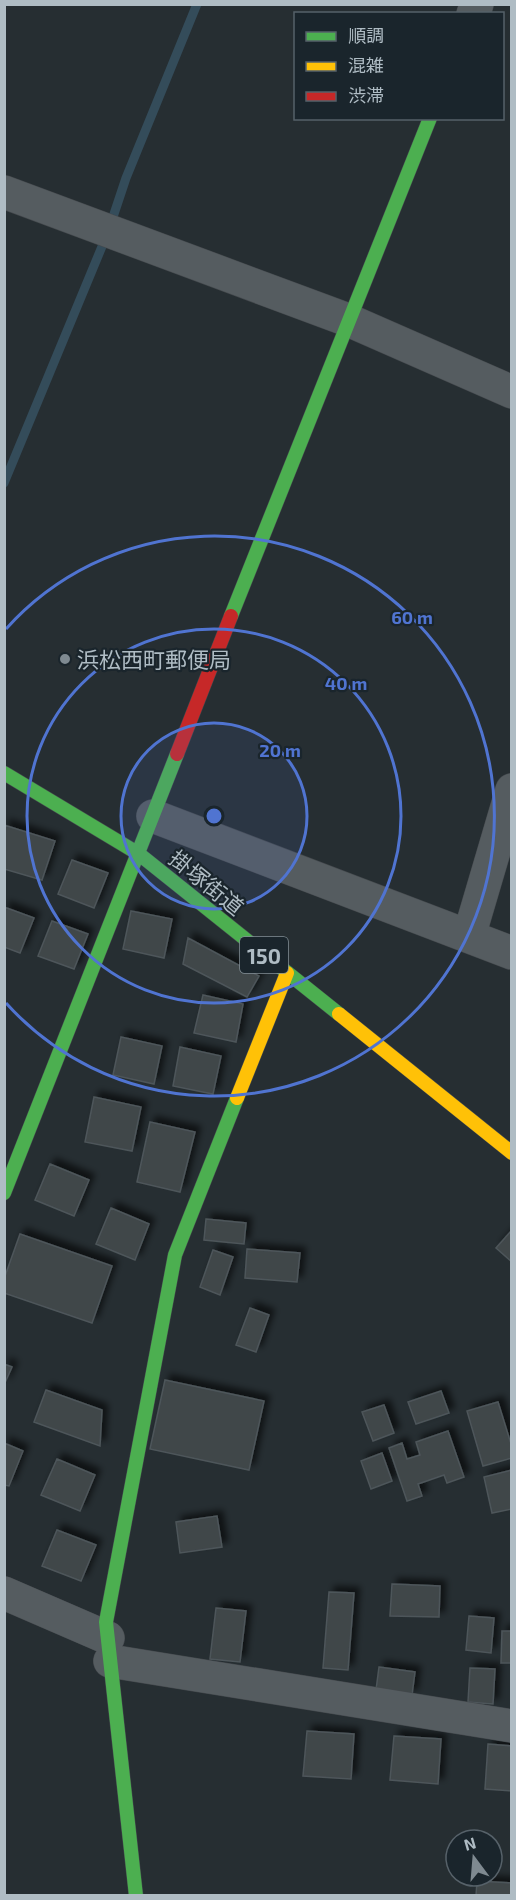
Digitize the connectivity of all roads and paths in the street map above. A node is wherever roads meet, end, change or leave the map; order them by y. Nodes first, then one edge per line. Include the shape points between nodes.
1 (429, 120) edge
2 (4, 192) edge
3 (348, 320) junction
4 (512, 392) edge
5 (4, 773) edge
6 (512, 790) edge
7 (153, 816) junction
8 (139, 854) junction
9 (469, 936) junction
10 (512, 954) edge
11 (287, 974) junction
12 (512, 1153) edge
13 (4, 1193) edge
14 (4, 1593) edge
15 (109, 1650) junction
16 (512, 1726) edge
17 (136, 1896) edge

1 - 3 main road
2 - 3 street
3 - 4 street
3 - 7 main road
5 - 8 main road, 掛塚街道 / 150
6 - 9 street
7 - 8 main road
7 - 9 street
8 - 11 main road, 掛塚街道 / 150
8 - 13 main road
9 - 10 street
11 - 12 main road, 掛塚街道 / 150
11 - 15 main road via 175,1255 106,1622
14 - 15 street
15 - 16 street
15 - 17 main road

